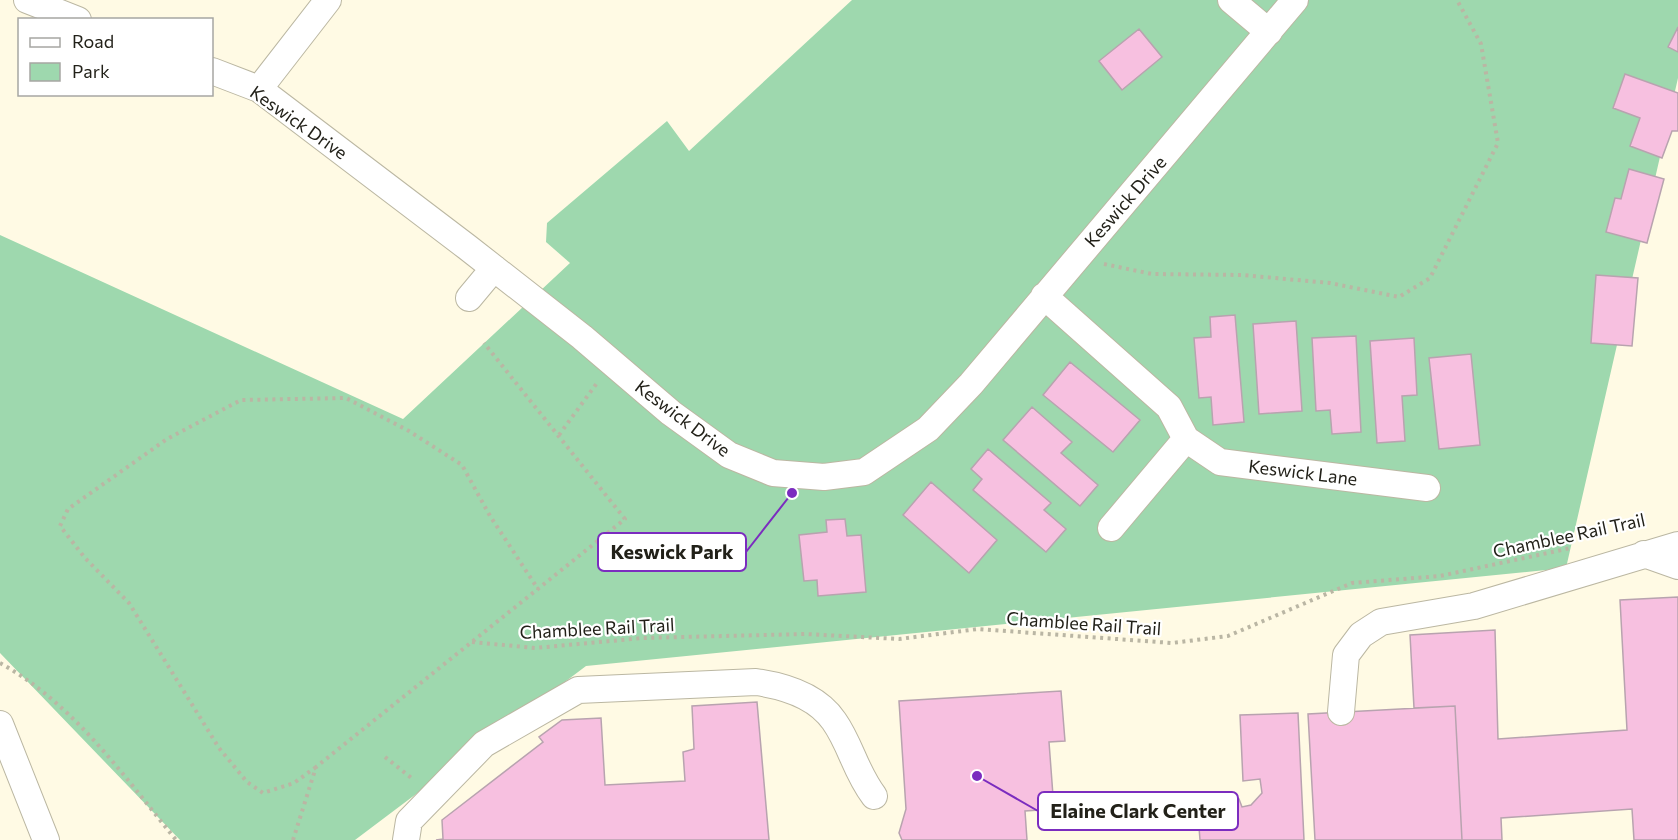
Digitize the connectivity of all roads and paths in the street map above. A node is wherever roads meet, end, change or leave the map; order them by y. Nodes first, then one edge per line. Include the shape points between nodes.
1 (27, 0) edge
2 (328, 0) edge
3 (1231, 0) edge
4 (1295, 0) edge
5 (1457, 0) edge
6 (73, 18) edge
7 (1269, 32) junction
8 (213, 71) edge
9 (259, 89) junction
10 (1097, 262) dead end
11 (494, 268) junction
12 (1044, 296) junction
13 (469, 298) dead end
14 (484, 343) dead end
15 (598, 381) dead end
16 (558, 435) junction
17 (1186, 440) junction
18 (1428, 488) dead end
19 (1111, 528) dead end
20 (1678, 544) edge
21 (1580, 546) dead end
22 (1644, 554) junction
23 (1678, 566) edge
24 (538, 589) junction
25 (472, 642) junction
26 (0, 663) edge
27 (1341, 712) dead end
28 (0, 724) edge
29 (385, 757) dead end
30 (316, 767) junction
31 (419, 784) dead end
32 (874, 796) dead end
33 (46, 840) edge
34 (176, 840) edge
35 (293, 840) edge
36 (406, 840) edge

1 - 6 street
2 - 9 street
3 - 7 street
4 - 7 street, Keswick Drive
5 - 10 path via 1481,44 1498,143 1430,278 1399,297 1330,283 1242,275 1152,274
7 - 12 street, Keswick Drive
8 - 9 street, Keswick Drive
9 - 11 street, Keswick Drive
11 - 12 street, Keswick Drive via 670,413 729,455 773,473 824,477 864,472 928,429
11 - 13 street
12 - 17 street, Keswick Lane via 1169,407
14 - 16 path, Chamblee Rail Trail
15 - 16 path
16 - 24 path, Chamblee Rail Trail via 625,519
17 - 18 street, Keswick Lane via 1220,462
17 - 19 street
20 - 22 street
21 - 25 path, Chamblee Rail Trail via 1440,576 1352,583 1228,636 1172,643 978,629 898,639 782,635 643,638 535,648
22 - 23 street
22 - 27 street via 1474,606 1381,622 1361,635 1346,655
24 - 25 path, Chamblee Rail Trail
24 - 30 path, Chamblee Rail Trail via 462,465 346,398 241,400 167,439 68,509 60,526 129,603 219,748 247,782 263,792 294,783
25 - 30 path, Chamblee Rail Trail
26 - 34 path via 26,677 99,745
28 - 33 street
29 - 31 path
30 - 35 path
32 - 36 street via 833,719 785,686 756,682 578,690 484,744 409,821

